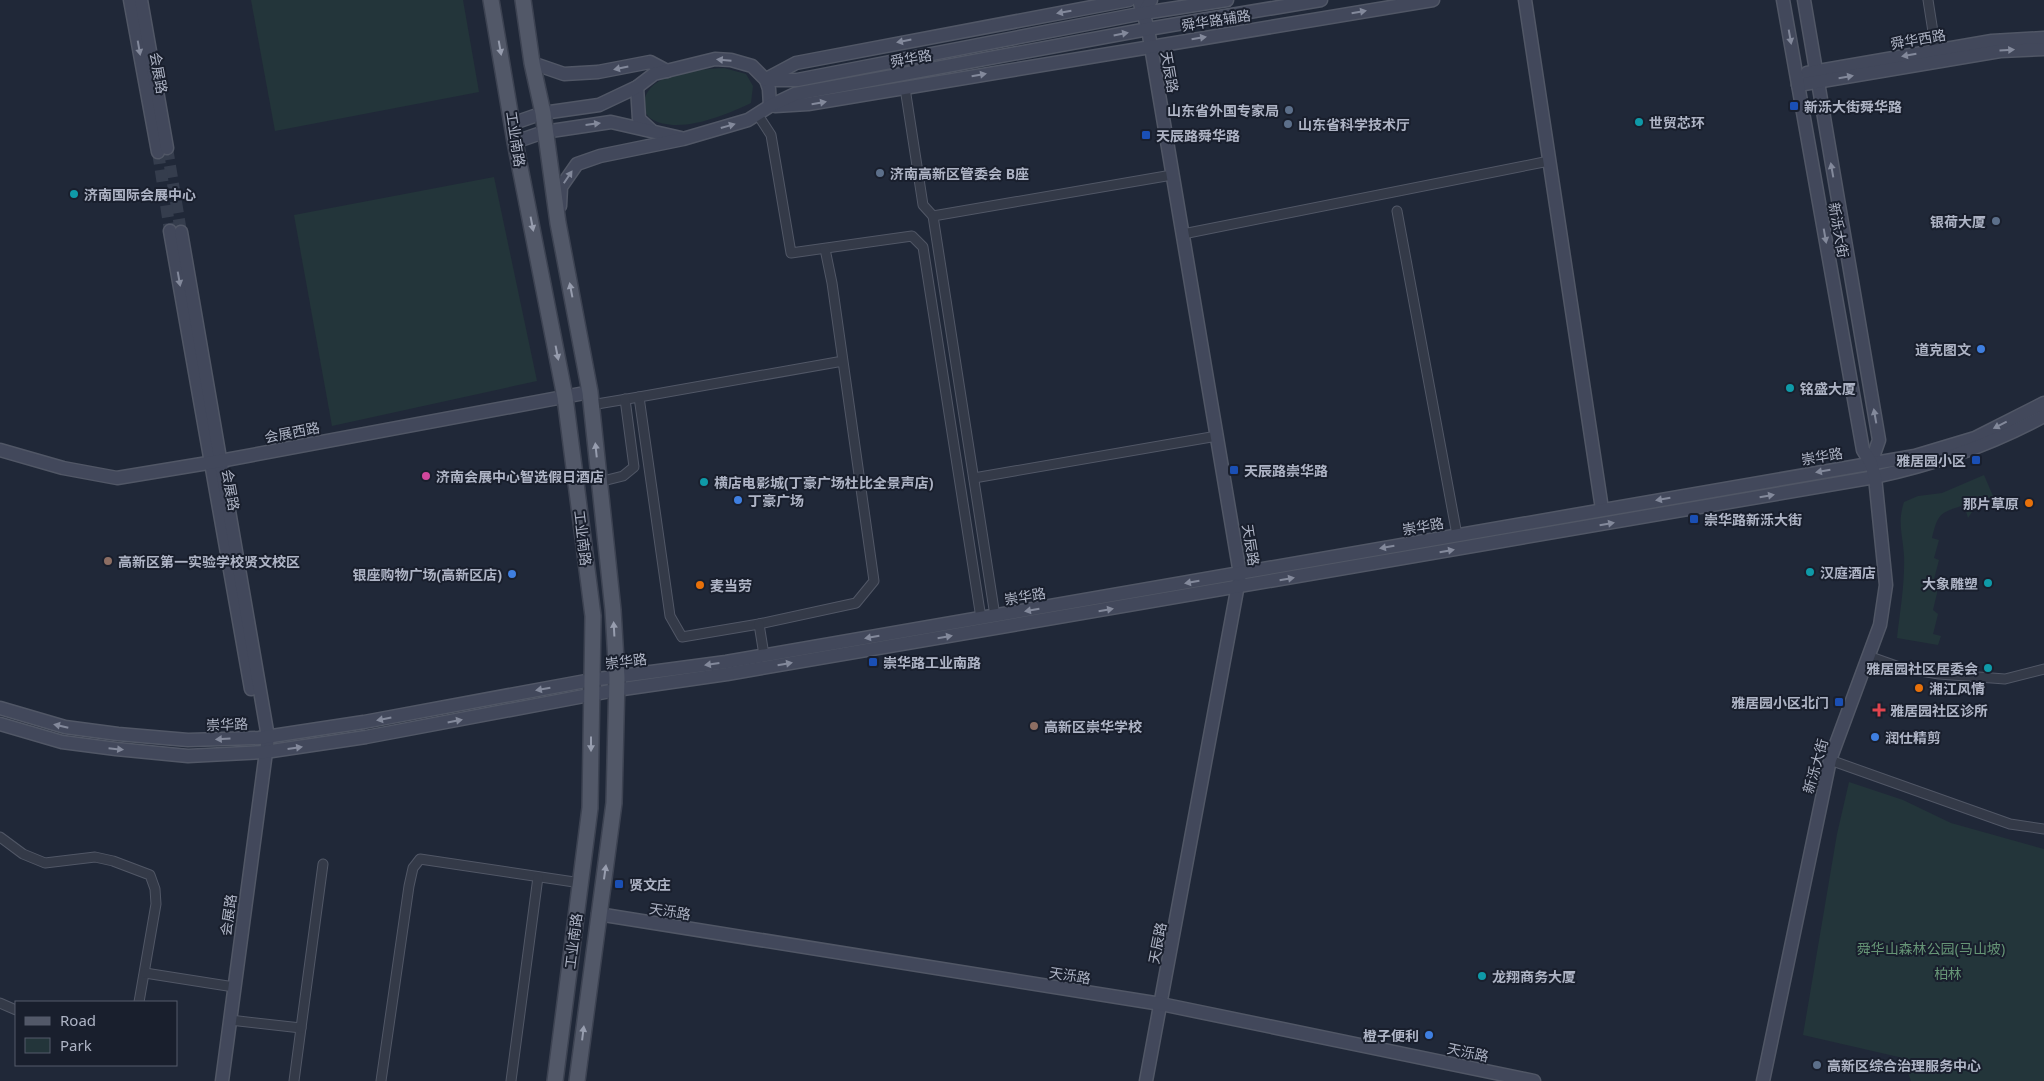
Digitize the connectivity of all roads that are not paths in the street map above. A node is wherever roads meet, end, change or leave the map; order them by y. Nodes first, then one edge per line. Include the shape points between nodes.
1 (130, 0) edge
2 (141, 0) edge
3 (491, 0) edge
4 (523, 0) edge
5 (1129, 0) edge
6 (1139, 0) edge
7 (1151, 0) edge
8 (1227, 0) edge
9 (1321, 0) edge
10 (1433, 0) edge
11 (1525, 0) edge
12 (1783, 0) edge
13 (1804, 0) edge
14 (1928, 0) edge
15 (1144, 13) junction
16 (1148, 29) junction
17 (2044, 38) edge
18 (1150, 46) junction
19 (2044, 49) edge
20 (1936, 51) junction
21 (532, 63) junction
22 (667, 71) junction
23 (1816, 76) junction
24 (766, 80) junction
25 (1798, 80) junction
26 (637, 87) junction
27 (905, 88) junction
28 (770, 106) junction
29 (543, 113) junction
30 (758, 115) junction
31 (514, 123) junction
32 (653, 131) junction
33 (544, 132) junction
34 (683, 139) junction
35 (515, 142) junction
36 (1549, 161) junction
37 (1172, 175) junction
38 (1397, 211) dead end
39 (933, 216) junction
40 (558, 224) junction
41 (176, 232) tunnel mouth
42 (1182, 234) junction
43 (825, 249) junction
44 (843, 361) junction
45 (639, 396) junction
46 (565, 397) junction
47 (590, 398) junction
48 (625, 399) junction
49 (2044, 403) edge
50 (2044, 416) edge
51 (1217, 436) junction
52 (0, 450) edge
53 (215, 462) junction
54 (1871, 463) junction
55 (1875, 477) junction
56 (974, 478) junction
57 (599, 482) junction
58 (1602, 509) junction
59 (1457, 535) junction
60 (1240, 574) junction
61 (1239, 588) junction
62 (995, 616) junction
63 (981, 618) junction
64 (759, 624) junction
65 (764, 656) junction
66 (1868, 656) junction
67 (2044, 669) edge
68 (616, 684) junction
69 (591, 688) junction
70 (0, 708) edge
71 (0, 724) edge
72 (264, 737) junction
73 (265, 752) junction
74 (1830, 760) junction
75 (2044, 829) edge
76 (0, 837) edge
77 (322, 864) dead end
78 (538, 877) junction
79 (581, 883) junction
80 (598, 914) junction
81 (145, 972) junction
82 (234, 987) junction
83 (139, 1001) edge
84 (0, 1002) edge
85 (1161, 1004) junction
86 (15, 1010) edge
87 (230, 1020) junction
88 (300, 1028) junction
89 (1477, 1075) edge
90 (222, 1081) edge
91 (294, 1081) edge
92 (381, 1081) edge
93 (511, 1081) edge
94 (555, 1081) edge
95 (577, 1081) edge
96 (1146, 1081) edge
97 (1534, 1081) edge
98 (1763, 1081) edge

1 -> 2 main road, 会展路 via 162,150
3 -> 31 main road, 工业南路
4 - 21 main road, 工业南路
5 -> 24 main road via 796,63
6 - 15 main road, 天辰路
7 - 15 main road
8 - 15 main road, 舜华路
9 - 16 main road, 舜华路
18 -> 10 main road, 舜华路辅路
11 - 36 main road
12 -> 25 main road, 新泺大街
13 - 23 main road, 新泺大街
14 - 20 street
15 - 16 main road, 天辰路
15 - 24 main road, 舜华路 via 797,80
16 - 18 main road, 天辰路
28 -> 16 main road, 舜华路 via 804,92
17 - 20 main road, 舜华西路 via 1992,41
27 -> 18 main road, 舜华路辅路
18 - 37 main road, 天辰路
23 -> 19 main road, 舜华西路 via 2000,51
20 -> 23 main road, 舜华西路
22 -> 21 main road via 650,62 598,72 564,74
21 - 29 main road, 工业南路
24 -> 22 main road via 752,66 731,60 715,59
22 - 26 main road via 654,74
23 - 25 main road, 舜华西路
54 -> 23 main road, 新泺大街 via 1879,440
24 - 28 main road
25 -> 54 main road, 新泺大街 via 1862,450
26 - 29 main road via 599,105
26 - 32 main road via 639,119
28 -> 27 main road, 舜华路辅路 via 808,104
27 - 39 street via 924,205
28 - 30 main road, 舜华路
29 - 31 main road
29 - 33 main road, 工业南路
34 -> 30 main road, 舜华路
30 - 43 street via 772,135 791,253
31 - 35 main road, 工业南路
33 -> 32 main road via 611,122
32 - 34 main road
33 - 35 main road
33 - 40 main road, 工业南路
40 -> 34 main road, 舜华路 via 561,187 577,164 600,156
35 -> 46 main road, 工业南路
36 - 42 street
36 - 58 main road
37 - 39 street
37 - 42 main road, 天辰路
38 - 59 street
39 - 56 street
47 -> 40 main road, 工业南路
41 - 53 main road, 会展路
42 - 51 main road, 天辰路
43 - 44 street
43 - 63 street via 912,236 923,247
44 - 45 street
44 - 64 street via 874,581 856,603
45 - 48 street
45 - 64 street via 670,616 682,637
46 - 47 main road, 会展西路
46 - 53 main road, 会展西路
46 - 69 main road, 工业南路 via 593,616
47 - 48 street
57 -> 47 main road, 工业南路
48 - 57 street via 634,467 623,476
49 -> 54 main road, 崇华路 via 1975,438 1915,456
50 - 55 main road, 崇华路 via 1977,448 1922,467
51 - 56 street
51 - 60 main road, 天辰路
52 - 53 main road, 会展西路 via 63,468 117,478
53 - 72 main road, 会展路
54 - 55 main road, 新泺大街
54 -> 58 main road, 崇华路
61 -> 55 main road, 崇华路
55 - 66 main road, 新泺大街 via 1886,585 1880,625
56 - 62 street
68 -> 57 main road, 工业南路 via 613,610
58 - 59 main road, 崇华路
59 -> 60 main road, 崇华路
60 - 61 main road, 天辰路
60 -> 62 main road, 崇华路
68 -> 61 main road, 崇华路 via 727,674
61 - 85 main road, 天辰路
62 - 63 main road, 崇华路
63 -> 65 main road, 崇华路
64 - 65 street
65 -> 68 main road, 崇华路
66 - 67 street via 1902,668 2005,679
66 - 74 main road, 新泺大街
68 - 69 main road, 崇华路
80 -> 68 main road, 工业南路 via 614,803
69 -> 72 main road, 崇华路
73 -> 69 main road, 崇华路 via 366,738
69 -> 79 main road, 工业南路 via 590,808
72 -> 70 main road, 崇华路 via 188,740 118,734 65,727
71 -> 73 main road, 崇华路 via 62,742 116,749 188,756
72 - 73 main road, 会展路
73 - 82 main road, 会展路
74 - 75 street via 2010,824
74 - 98 main road, 新泺大街
76 - 81 street via 23,854 45,863 95,857 150,876 156,904
77 - 88 street
78 - 79 street
78 - 92 street via 420,859 413,868
78 - 93 street
79 - 94 main road, 工业南路
80 - 85 main road, 天泺路
95 -> 80 main road, 工业南路
81 - 82 street
81 - 83 street
82 - 87 main road, 会展路
84 - 86 street
85 - 89 main road, 天泺路
85 - 96 main road, 天辰路
87 - 88 street
87 - 90 main road, 会展路
88 - 91 street
89 - 97 main road, 天泺路

